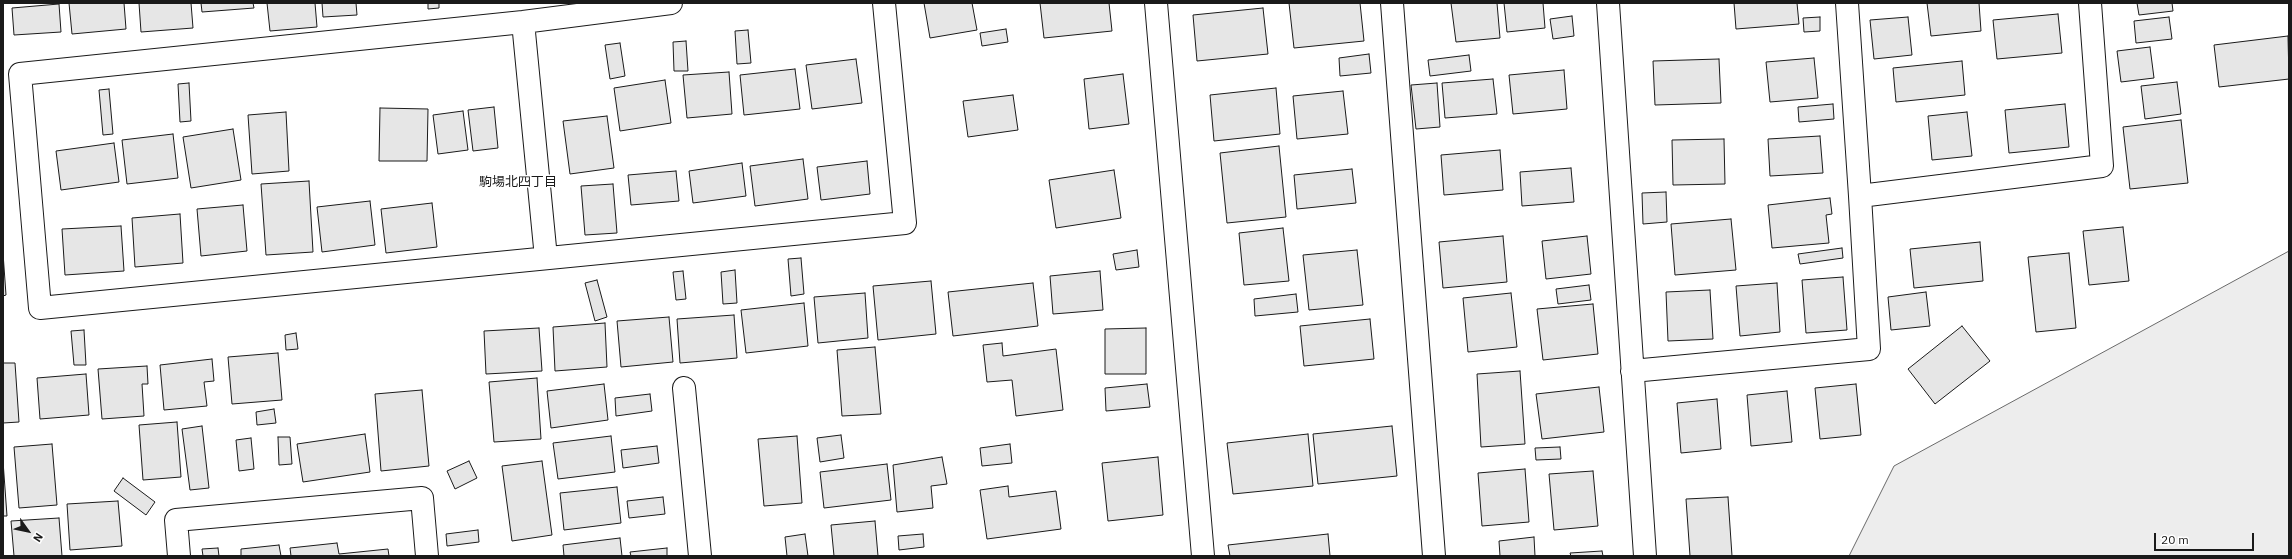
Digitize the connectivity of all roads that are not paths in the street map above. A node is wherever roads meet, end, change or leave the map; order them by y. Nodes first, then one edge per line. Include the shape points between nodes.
1 (671, 3) edge
2 (884, 3) edge
3 (1156, 3) edge
4 (1392, 3) edge
5 (1608, 3) edge
6 (1847, 3) edge
7 (2090, 3) edge
8 (523, 22) junction
9 (1860, 196) junction
10 (546, 258) junction
11 (1632, 371) junction
12 (684, 388) dead end
13 (178, 556) edge
14 (427, 556) edge
15 (700, 556) edge
16 (1203, 556) edge
17 (1434, 556) edge
18 (1645, 556) edge

1 - 8 street
2 - 10 street via 905,223
3 - 16 street
4 - 17 street
5 - 11 street
6 - 9 street
7 - 9 street via 2102,166
8 - 10 street
8 - 10 street via 20,74 40,308
9 - 11 street via 1869,349
11 - 18 street
12 - 15 street
13 - 14 street via 176,520 422,498

